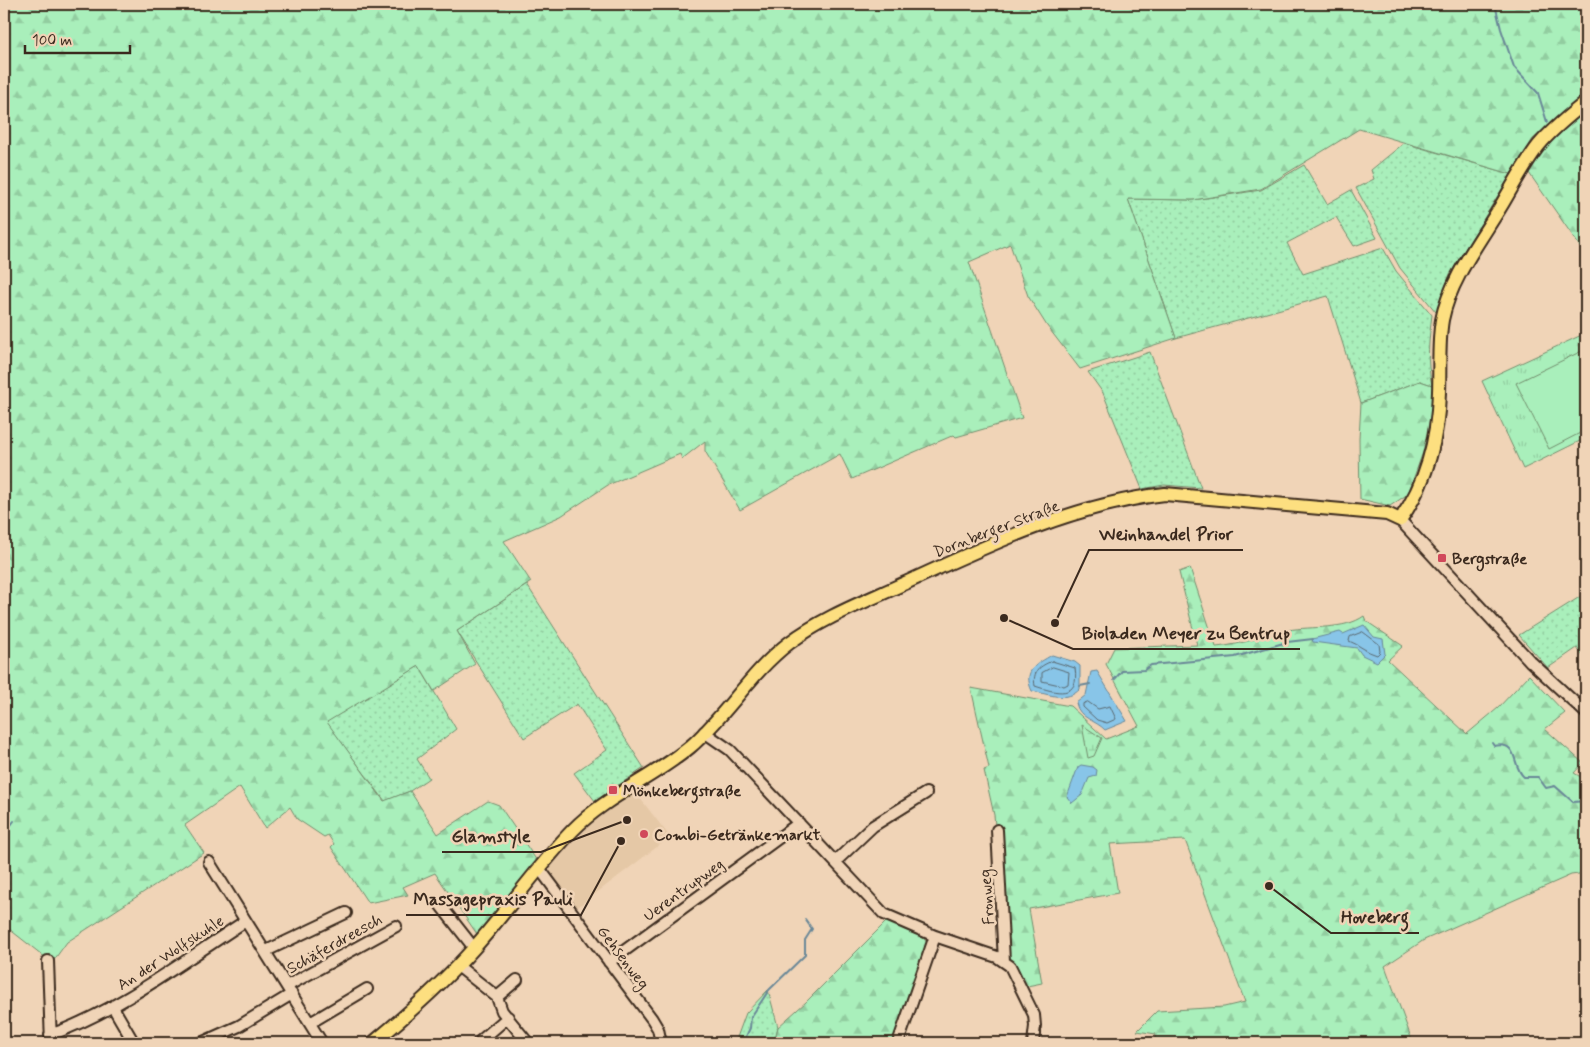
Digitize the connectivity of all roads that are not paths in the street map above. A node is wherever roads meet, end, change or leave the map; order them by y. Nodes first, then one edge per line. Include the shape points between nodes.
1 (1586, 102) edge
2 (1400, 520) junction
3 (1586, 713) edge
4 (704, 732) junction
5 (926, 793) dead end
6 (799, 823) junction
7 (998, 830) dead end
8 (836, 861) junction
9 (208, 862) dead end
10 (539, 868) junction
11 (442, 906) dead end
12 (346, 913) dead end
13 (244, 922) junction
14 (396, 926) dead end
15 (935, 936) junction
16 (474, 948) junction
17 (266, 951) junction
18 (48, 961) dead end
19 (1004, 961) junction
20 (609, 962) junction
21 (458, 966) junction
22 (517, 980) dead end
23 (367, 989) dead end
24 (289, 990) junction
25 (497, 997) junction
26 (112, 1007) junction
27 (508, 1017) junction
28 (310, 1023) junction
29 (51, 1039) edge
30 (134, 1043) edge
31 (201, 1043) edge
32 (322, 1043) edge
33 (373, 1043) edge
34 (478, 1043) edge
35 (528, 1043) edge
36 (661, 1043) edge
37 (898, 1043) edge
38 (1033, 1043) edge

1 - 2 main road via 1555,128 1531,156 1451,293 1440,335 1439,395 1433,446 1420,488
2 - 3 street via 1530,661
2 - 4 main road, Dornberger Straße via 1387,514 1165,494 1142,497 1058,520 937,568 813,627 772,657
4 - 6 street via 730,750
4 - 10 main road, Dornberger Straße via 692,746 654,774 589,815
5 - 8 street via 873,826
6 - 8 street
6 - 20 street, Uerentrupweg
7 - 19 street, Fronweg
8 - 15 street via 884,914
9 - 13 street, Schäferdreesch
10 - 16 main road, Dornberger Straße
10 - 20 street, Gehsenweg
11 - 16 street
12 - 17 street, Schäferdreesch
13 - 17 street, Schäferdreesch
13 - 26 street, An der Wolfskuhle
14 - 24 street, Schäferdreesch
15 - 19 street
15 - 37 street
16 - 21 main road, Dornberger Straße
17 - 24 street, Schäferdreesch
18 - 29 street, An der Wolfskuhle
19 - 38 street via 1010,966 1034,1015
20 - 36 street, Gehsenweg via 652,1019
21 - 25 street
21 - 33 main road, Dornberger Straße
22 - 25 street
23 - 28 street
24 - 28 street, Schäferdreesch
24 - 31 street via 239,1026
25 - 27 street
26 - 29 street, An der Wolfskuhle
26 - 30 street, An der Wolfskuhle
27 - 34 street
27 - 35 street
28 - 32 street, Schäferdreesch

